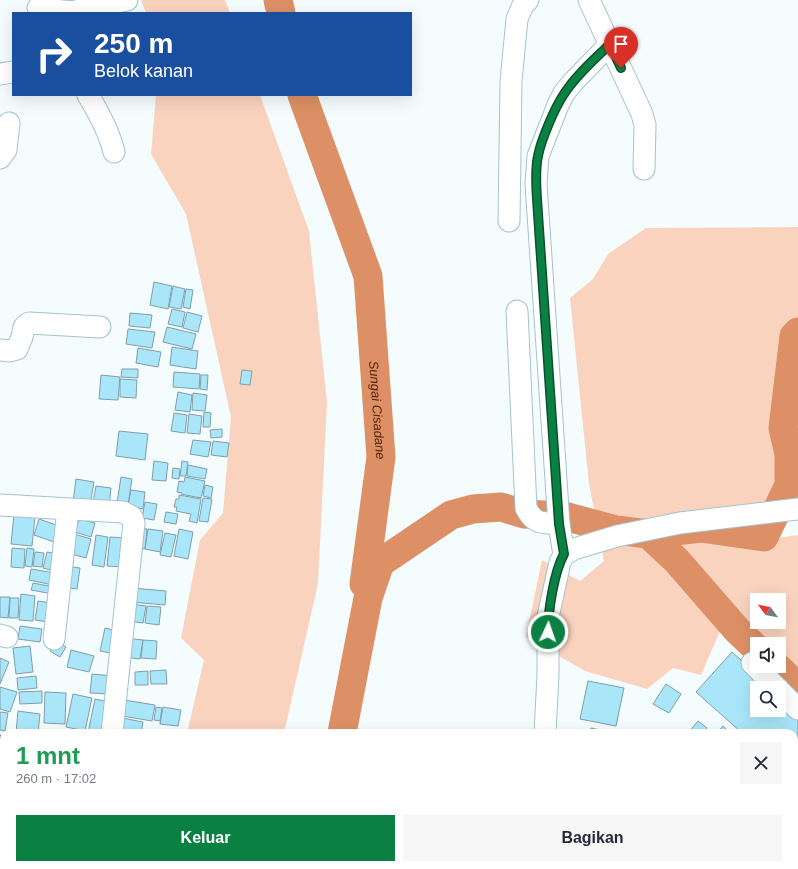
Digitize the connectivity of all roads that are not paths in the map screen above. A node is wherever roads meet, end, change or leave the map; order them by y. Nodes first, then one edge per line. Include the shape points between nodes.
1 (126, 0) edge
2 (131, 0) edge
3 (528, 0) edge
4 (589, 0) edge
5 (38, 7) edge
6 (136, 12) edge
7 (610, 44) junction
8 (12, 72) edge
9 (0, 74) edge
10 (89, 96) edge
11 (9, 123) dead end
12 (114, 152) dead end
13 (0, 158) edge
14 (644, 169) dead end
15 (509, 221) dead end
16 (517, 311) dead end
17 (100, 326) dead end
18 (0, 350) edge
19 (0, 505) edge
20 (68, 509) junction
21 (798, 509) edge
22 (559, 524) junction
23 (564, 554) junction
24 (54, 639) dead end
25 (762, 673) edge
26 (770, 681) edge
27 (786, 697) edge
28 (798, 709) edge
29 (112, 729) edge
30 (545, 729) edge

1 - 5 street via 71,12
2 - 6 street
3 - 15 street via 517,19 511,81
4 - 7 street
7 - 14 street via 645,125
7 - 22 street via 564,94 538,156 536,184
8 - 9 street
10 - 12 street via 109,134
11 - 13 street via 6,150
16 - 22 street via 526,508 538,522
17 - 18 street via 29,323 24,327 17,349
19 - 20 street
20 - 24 street
20 - 29 street via 124,512 132,517 134,523
21 - 23 street via 680,524 617,536
22 - 23 street
23 - 30 street via 548,617
25 - 26 street
27 - 28 street

